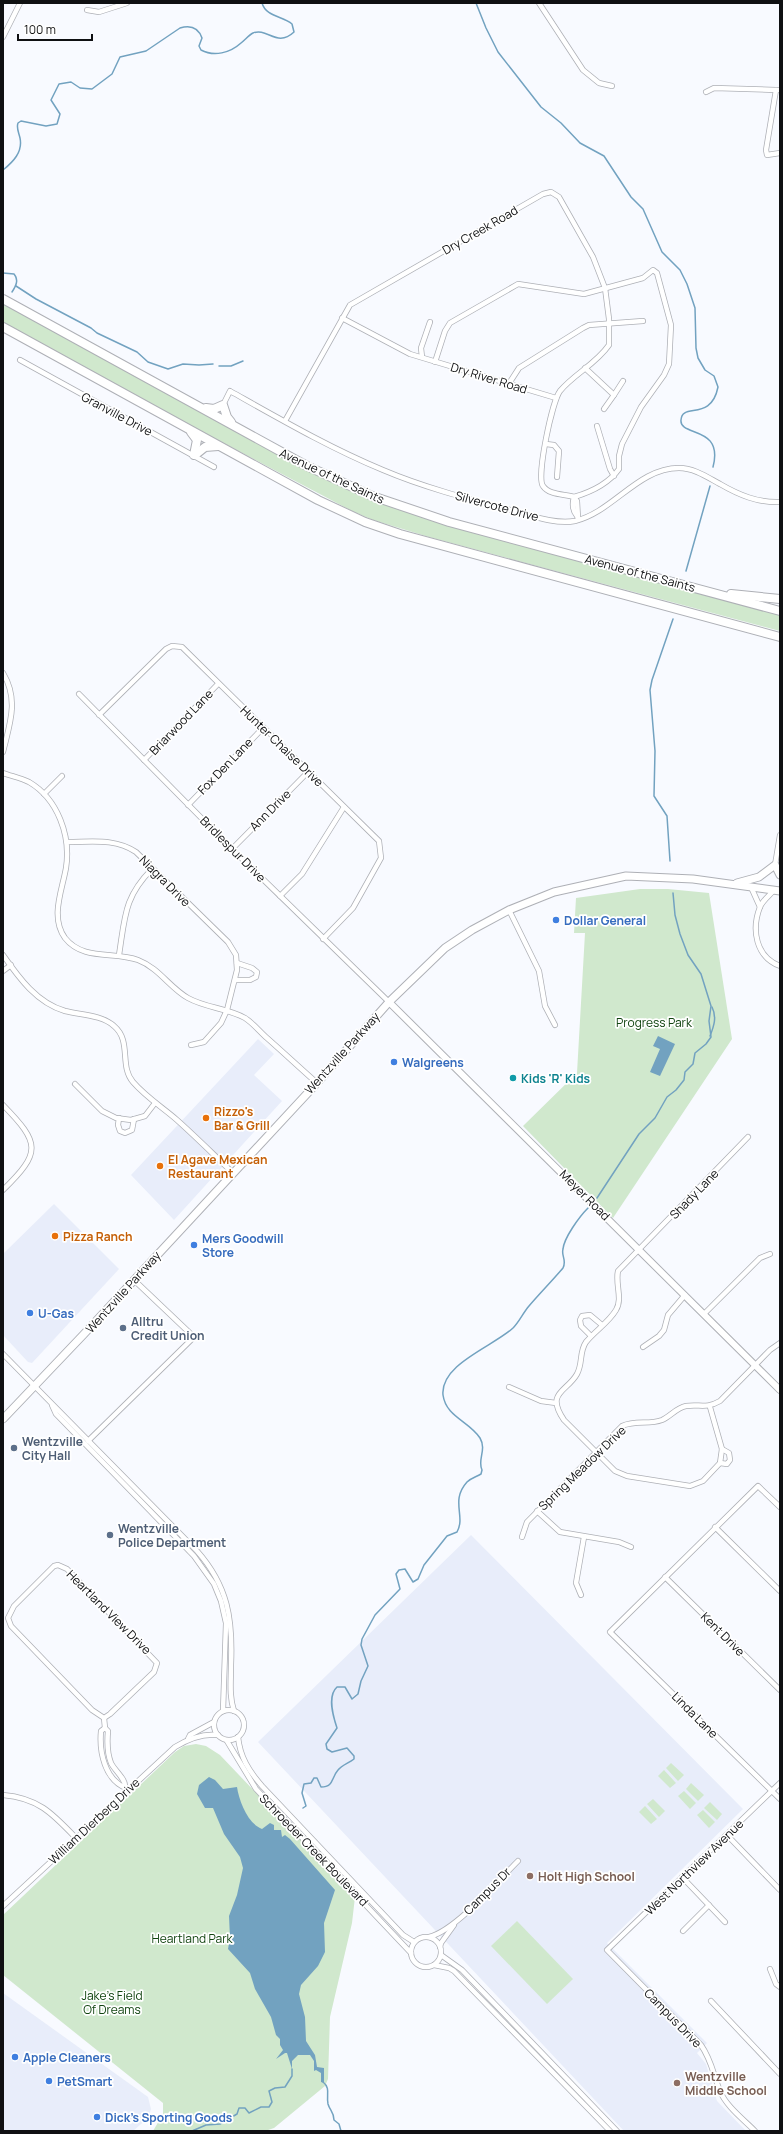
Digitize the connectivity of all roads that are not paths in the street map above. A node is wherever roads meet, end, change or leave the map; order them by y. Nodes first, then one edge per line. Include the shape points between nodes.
1 (20, 3) edge
2 (127, 3) edge
3 (539, 3) edge
4 (88, 10) dead end
5 (3, 38) edge
6 (612, 86) dead end
7 (778, 90) edge
8 (706, 92) dead end
9 (780, 153) edge
10 (605, 288) junction
11 (3, 299) edge
12 (342, 318) junction
13 (643, 321) dead end
14 (430, 322) dead end
15 (610, 325) junction
16 (3, 327) edge
17 (422, 358) junction
18 (20, 360) dead end
19 (435, 362) junction
20 (585, 368) junction
21 (624, 381) dead end
22 (508, 384) junction
23 (614, 395) junction
24 (556, 398) junction
25 (223, 405) junction
26 (201, 408) junction
27 (604, 409) dead end
28 (285, 421) junction
29 (234, 426) junction
30 (597, 426) dead end
31 (188, 429) junction
32 (546, 444) junction
33 (220, 446) junction
34 (194, 455) junction
35 (214, 467) dead end
36 (557, 476) dead end
37 (614, 476) junction
38 (574, 497) junction
39 (780, 502) edge
40 (578, 518) junction
41 (708, 592) junction
42 (780, 599) edge
43 (780, 611) edge
44 (780, 636) edge
45 (3, 673) edge
46 (218, 684) junction
47 (78, 694) dead end
48 (99, 715) junction
49 (263, 728) junction
50 (3, 752) edge
51 (144, 760) junction
52 (308, 772) junction
53 (3, 773) edge
54 (62, 776) dead end
55 (44, 794) junction
56 (188, 805) junction
57 (344, 807) junction
58 (780, 835) edge
59 (68, 842) junction
60 (232, 849) junction
61 (775, 865) junction
62 (152, 869) junction
63 (780, 875) edge
64 (732, 884) junction
65 (751, 887) junction
66 (777, 891) edge
67 (280, 896) junction
68 (760, 907) junction
69 (509, 910) junction
70 (324, 938) junction
71 (3, 955) edge
72 (120, 955) junction
73 (237, 963) junction
74 (10, 965) junction
75 (780, 966) edge
76 (3, 971) edge
77 (235, 980) junction
78 (389, 1002) junction
79 (227, 1010) junction
80 (554, 1025) dead end
81 (191, 1045) dead end
82 (317, 1083) junction
83 (75, 1084) dead end
84 (155, 1103) junction
85 (3, 1105) edge
86 (119, 1118) junction
87 (134, 1119) junction
88 (748, 1137) dead end
89 (232, 1172) junction
90 (3, 1190) edge
91 (640, 1250) junction
92 (770, 1254) dead end
93 (134, 1280) junction
94 (685, 1295) junction
95 (704, 1314) junction
96 (602, 1325) junction
97 (591, 1336) junction
98 (780, 1343) edge
99 (643, 1347) dead end
100 (3, 1354) edge
101 (755, 1365) junction
102 (34, 1387) junction
103 (509, 1387) dead end
104 (780, 1390) edge
105 (556, 1403) junction
106 (710, 1407) junction
107 (3, 1419) edge
108 (87, 1442) junction
109 (722, 1449) junction
110 (596, 1452) junction
111 (720, 1463) junction
112 (780, 1507) edge
113 (537, 1511) junction
114 (715, 1527) junction
115 (522, 1537) dead end
116 (584, 1537) junction
117 (631, 1547) dead end
118 (665, 1577) junction
119 (780, 1591) edge
120 (581, 1595) dead end
121 (6, 1618) edge
122 (780, 1690) edge
123 (223, 1711) junction
124 (234, 1711) junction
125 (104, 1718) junction
126 (214, 1722) junction
127 (218, 1735) junction
128 (238, 1738) junction
129 (188, 1739) junction
130 (227, 1740) junction
131 (780, 1782) edge
132 (126, 1788) junction
133 (772, 1791) junction
134 (3, 1795) edge
135 (780, 1799) edge
136 (727, 1835) junction
137 (75, 1837) junction
138 (518, 1861) dead end
139 (682, 1877) junction
140 (780, 1890) edge
141 (709, 1905) junction
142 (3, 1906) edge
143 (456, 1922) junction
144 (726, 1922) dead end
145 (683, 1931) dead end
146 (429, 1937) junction
147 (414, 1942) junction
148 (440, 1947) junction
149 (607, 1950) joint
150 (411, 1953) junction
151 (441, 1955) junction
152 (434, 1964) junction
153 (770, 1969) dead end
154 (780, 1987) edge
155 (711, 2001) dead end
156 (780, 2074) edge
157 (610, 2131) edge
158 (617, 2131) edge
159 (755, 2131) edge

1 - 5 street
2 - 4 street via 99,12
3 - 6 street via 583,70 599,83
7 - 8 street via 714,88
7 - 9 street via 766,150 767,155
10 - 12 street, Dry Creek Road via 593,257 559,197 550,192 358,299 350,305
10 - 15 street, Dry Creek Road
10 - 19 street via 584,294 518,284 450,323
10 - 37 street via 643,278 653,270 660,278 671,325 667,370 641,407 622,444 619,456 620,469
11 - 26 highway, Avenue of the Saints
12 - 17 street, Dry River Road via 401,350
12 - 28 street, Dry Creek Road
13 - 15 street
14 - 17 street via 421,348
15 - 20 street, Dry Creek Road via 609,345
15 - 22 street via 589,325 583,328 519,368
16 - 31 highway, Avenue of the Saints
17 - 19 street, Dry River Road
18 - 34 street, Granville Drive
19 - 22 street, Dry River Road
20 - 23 street
20 - 24 street, Dry Creek Road
21 - 23 street
22 - 24 street, Dry River Road
23 - 27 street
24 - 32 street, Dry Creek Road
25 - 26 highway via 214,409
25 - 28 street, Silvercote Drive via 230,391
25 - 29 highway via 227,417
26 - 29 highway, Avenue of the Saints
28 - 40 street, Silvercote Drive via 355,458 408,480 549,520
29 - 41 highway, Avenue of the Saints via 323,474 397,506
30 - 37 street
31 - 33 highway, Avenue of the Saints
31 - 34 highway via 197,440
32 - 36 street via 554,445 559,451
32 - 38 street, Dry Creek Road via 540,480 542,485 550,492
33 - 34 highway via 205,447
33 - 44 highway, Avenue of the Saints via 342,512 381,528
34 - 35 street, Granville Drive
37 - 38 street via 586,493
38 - 40 street via 577,501
39 - 40 street, Silvercote Drive via 764,502 739,494 690,470 670,468 659,471 592,515
41 - 42 highway
41 - 43 highway, Avenue of the Saints
45 - 50 street via 10,684 13,698
46 - 48 street, Hunter Chaise Drive via 182,647 172,646
46 - 49 street, Hunter Chaise Drive
46 - 51 street, Briarwood Lane
47 - 48 street, Bridlespur Drive
48 - 51 street, Bridlespur Drive
49 - 52 street, Hunter Chaise Drive
49 - 56 street, Fox Den Lane
51 - 56 street, Bridlespur Drive
52 - 57 street, Hunter Chaise Drive
52 - 60 street, Ann Drive
53 - 55 street via 28,781
54 - 55 street
55 - 59 street via 60,818
56 - 60 street, Bridlespur Drive
57 - 67 street via 302,874
57 - 70 street, Hunter Chaise Drive via 379,841 381,858 353,908
58 - 61 street
59 - 62 street, Niagra Drive via 113,842 127,846
59 - 72 street via 66,867 57,908 58,922 65,938 76,948 91,953
60 - 67 street, Bridlespur Drive
61 - 63 main road
61 - 64 main road via 759,877
62 - 72 street via 138,882 131,896 126,910
62 - 73 street, Niagra Drive via 228,942 236,955
64 - 65 main road, Wentzville Parkway
64 - 69 main road, Wentzville Parkway via 693,879 626,876 554,892
65 - 66 main road, Wentzville Parkway
65 - 68 street
66 - 68 street
67 - 70 street, Bridlespur Drive
68 - 75 street via 756,933 758,944 764,956
69 - 78 main road, Wentzville Parkway via 445,948
69 - 80 street via 539,971 545,1006
70 - 78 street, Bridlespur Drive
71 - 74 street
72 - 79 street via 139,960 155,969 187,998 205,1006
73 - 77 street, Niagra Drive
73 - 77 street via 257,972 256,977 250,980
74 - 76 street
74 - 84 street via 26,985 45,1001 64,1010 106,1020 114,1026 124,1041 127,1069 132,1081
77 - 79 street, Niagra Drive
78 - 82 main road, Wentzville Parkway
78 - 91 street, Meyer Road
79 - 81 street, Niagra Drive via 221,1023 204,1042
79 - 82 street via 246,1018
82 - 89 main road, Wentzville Parkway
83 - 86 street via 102,1111
84 - 87 street via 146,1116
84 - 89 street via 176,1119
85 - 90 street via 25,1128 32,1151 25,1167
86 - 87 street
86 - 87 street via 118,1125 124,1133 132,1130
88 - 91 street, Shady Lane
89 - 93 main road, Wentzville Parkway
91 - 94 street, Meyer Road
91 - 96 street, Shady Lane via 618,1271 616,1278 620,1299 617,1310
92 - 95 street via 760,1258
93 - 102 main road, Wentzville Parkway
93 - 108 street via 194,1337
94 - 95 street, Meyer Road
94 - 99 street via 668,1315 664,1330
95 - 101 street, Meyer Road
96 - 97 street, Shady Lane
96 - 97 street via 590,1314 582,1316 581,1326
97 - 105 street, Shady Lane via 580,1353 581,1365 577,1375 560,1392
98 - 101 street
100 - 102 street
101 - 104 street, Meyer Road
101 - 106 street via 720,1401
102 - 107 main road, Wentzville Parkway
102 - 108 street via 51,1404 56,1414
103 - 105 street via 541,1401
105 - 110 street via 558,1412 564,1420
106 - 109 street
106 - 110 street, Spring Meadow Drive via 677,1408 663,1419 653,1422 631,1422 622,1426
108 - 123 street via 194,1556 214,1584 226,1623
108 - 124 street via 196,1551 219,1583 231,1622 230,1698
109 - 111 street
109 - 111 street via 729,1453 730,1460 727,1464
110 - 111 street via 614,1471 622,1474 690,1486 703,1481
110 - 113 street, Spring Meadow Drive
112 - 114 street via 758,1486
113 - 115 street, Spring Meadow Drive via 526,1522
113 - 116 street via 560,1532
114 - 118 street
114 - 119 street
116 - 117 street via 619,1542
116 - 120 street via 576,1583
118 - 122 street, Kent Drive
118 - 133 street, Linda Lane via 610,1632
121 - 125 street, Heartland View Drive via 92,1710
121 - 125 street, Heartland View Drive via 14,1606 54,1566 61,1566 154,1659 157,1667 154,1672
123 - 124 street
123 - 126 street
124 - 128 street via 242,1717 244,1723 244,1729
125 - 132 street via 111,1762
126 - 127 street
126 - 129 street, William Dierberg Drive via 190,1735
127 - 129 street, William Dierberg Drive via 207,1733
127 - 130 street
128 - 130 street
128 - 147 street, Schroeder Creek Boulevard via 244,1760 262,1786 403,1935
129 - 132 street, William Dierberg Drive
130 - 150 street, Schroeder Creek Boulevard via 256,1789
131 - 133 street, West Northview Avenue
132 - 137 street, William Dierberg Drive
133 - 135 street, Linda Lane
133 - 136 street, West Northview Avenue
134 - 137 street via 37,1803 51,1812
136 - 139 street, West Northview Avenue
136 - 140 street
137 - 142 street, William Dierberg Drive
138 - 143 street, Campus Dr
139 - 141 street
139 - 149 street, West Northview Avenue
141 - 144 street
141 - 145 street
143 - 146 street, Campus Dr
143 - 148 street, Campus Dr via 440,1943
146 - 147 street via 422,1936
146 - 148 street
147 - 150 street
148 - 151 street
149 - 159 street, Campus Drive via 702,2045 710,2058 724,2100
150 - 152 street via 418,1964 428,1967
151 - 152 street
151 - 158 street via 462,1970
152 - 157 street via 454,1971
153 - 154 street via 776,1984
155 - 156 street

